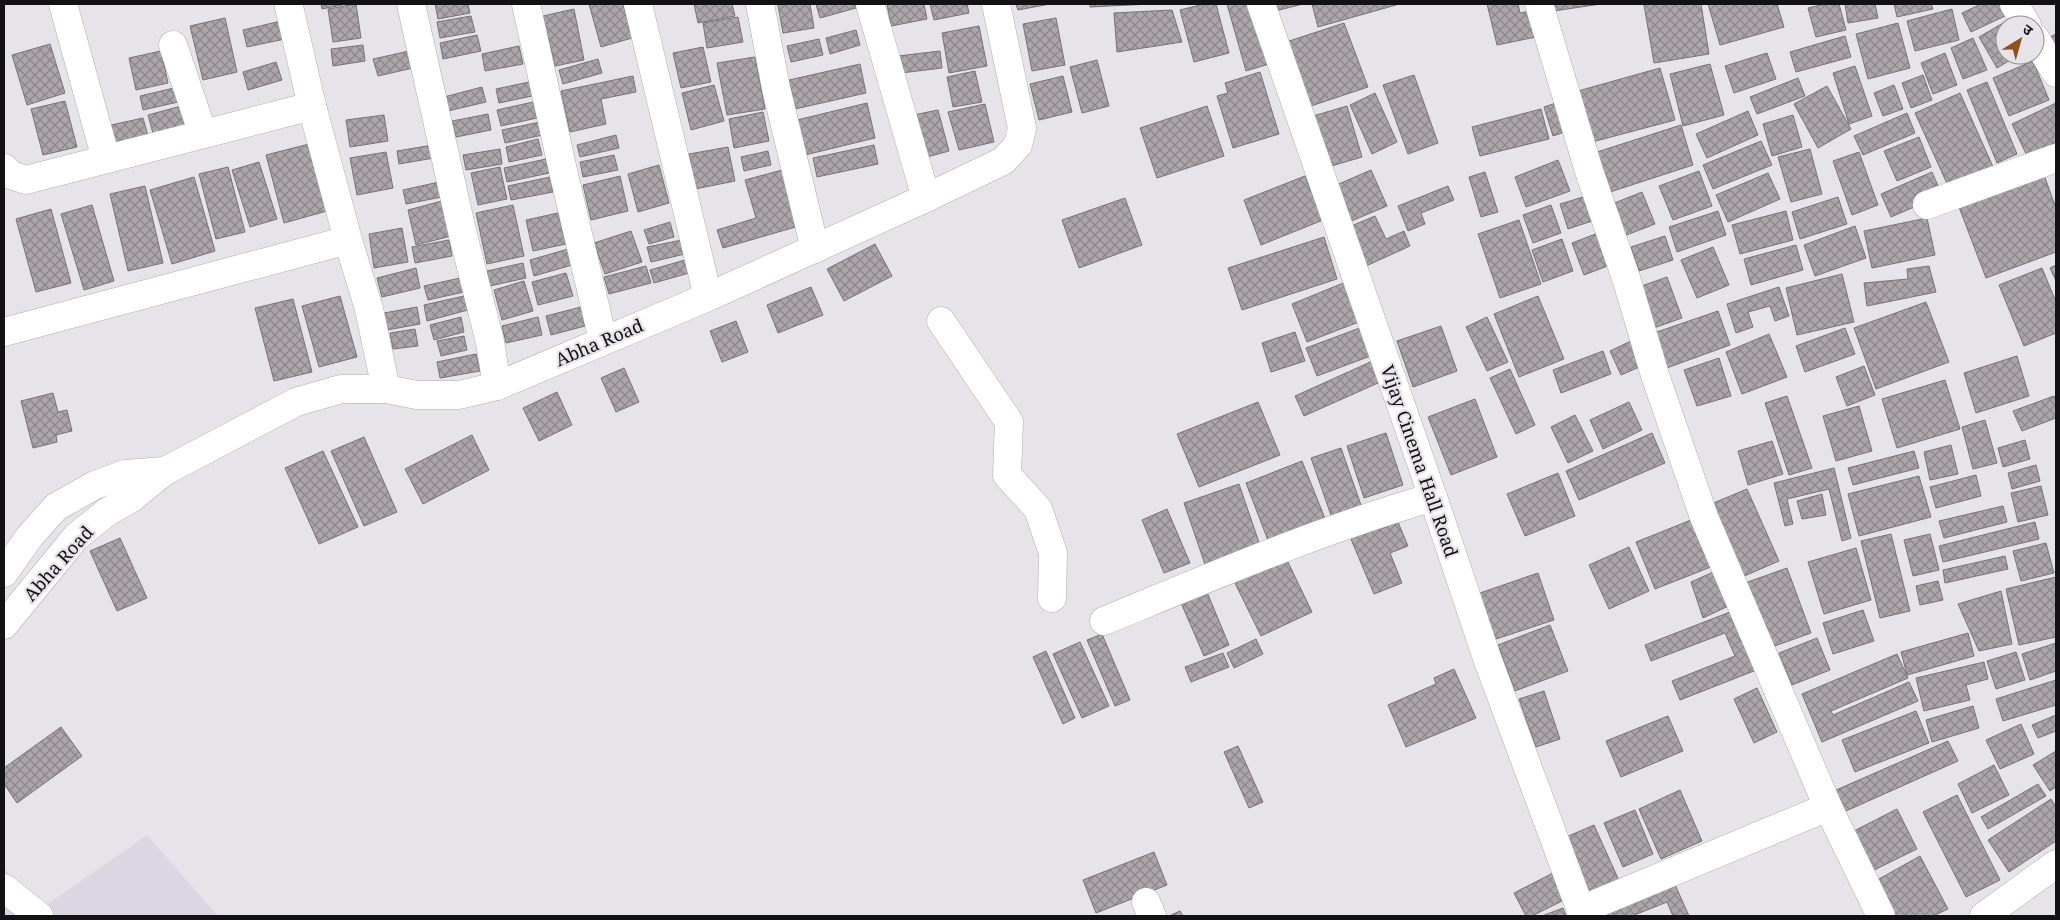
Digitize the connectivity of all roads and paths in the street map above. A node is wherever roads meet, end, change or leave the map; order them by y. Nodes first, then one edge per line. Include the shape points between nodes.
1 (63, 4) edge
2 (411, 4) edge
3 (638, 4) edge
4 (760, 4) edge
5 (870, 4) edge
6 (996, 4) edge
7 (1261, 4) edge
8 (1539, 4) edge
9 (2014, 4) edge
10 (533, 5) edge
11 (289, 7) dead end
12 (2021, 15) edge
13 (173, 45) dead end
14 (2045, 55) edge
15 (2056, 73) edge
16 (312, 106) junction
17 (203, 134) junction
18 (2056, 158) edge
19 (106, 159) junction
20 (4, 168) edge
21 (926, 198) junction
22 (1927, 204) dead end
23 (348, 240) junction
24 (815, 249) junction
25 (708, 297) junction
26 (941, 321) dead end
27 (4, 332) edge
28 (604, 340) junction
29 (498, 386) junction
30 (386, 389) junction
31 (165, 471) junction
32 (1433, 497) junction
33 (4, 573) edge
34 (1052, 598) dead end
35 (1104, 621) dead end
36 (4, 625) edge
37 (1828, 807) junction
38 (2056, 864) edge
39 (4, 888) edge
40 (1582, 913) edge
41 (39, 916) edge
42 (1880, 916) edge
43 (1984, 916) edge

1 - 19 street
2 - 29 street
3 - 25 street
4 - 24 street via 776,88
5 - 21 street
6 - 21 street, Abha Road via 1022,128 1018,145 1003,161
7 - 32 street, Vijay Cinema Hall Road
8 - 37 street via 1589,171 1704,517
9 - 12 street
10 - 28 street via 564,175
11 - 16 street
13 - 17 street
14 - 15 street
16 - 17 street
16 - 23 street
17 - 19 street
18 - 22 street
19 - 20 street via 26,180 11,175
21 - 24 street, Abha Road
23 - 27 street
23 - 30 street via 369,309
24 - 25 street, Abha Road
25 - 28 street, Abha Road
26 - 34 street via 1009,422 1007,475 1038,509 1053,553
28 - 29 street, Abha Road
29 - 30 street, Abha Road via 459,395 417,395
30 - 31 street, Abha Road via 341,389 296,402
31 - 33 street, Abha Road via 125,474 95,484 56,507
31 - 36 street, Abha Road via 76,537
32 - 35 street via 1371,515 1285,547
32 - 40 street, Vijay Cinema Hall Road via 1487,658
37 - 40 street
37 - 42 street
38 - 43 street
39 - 41 street

